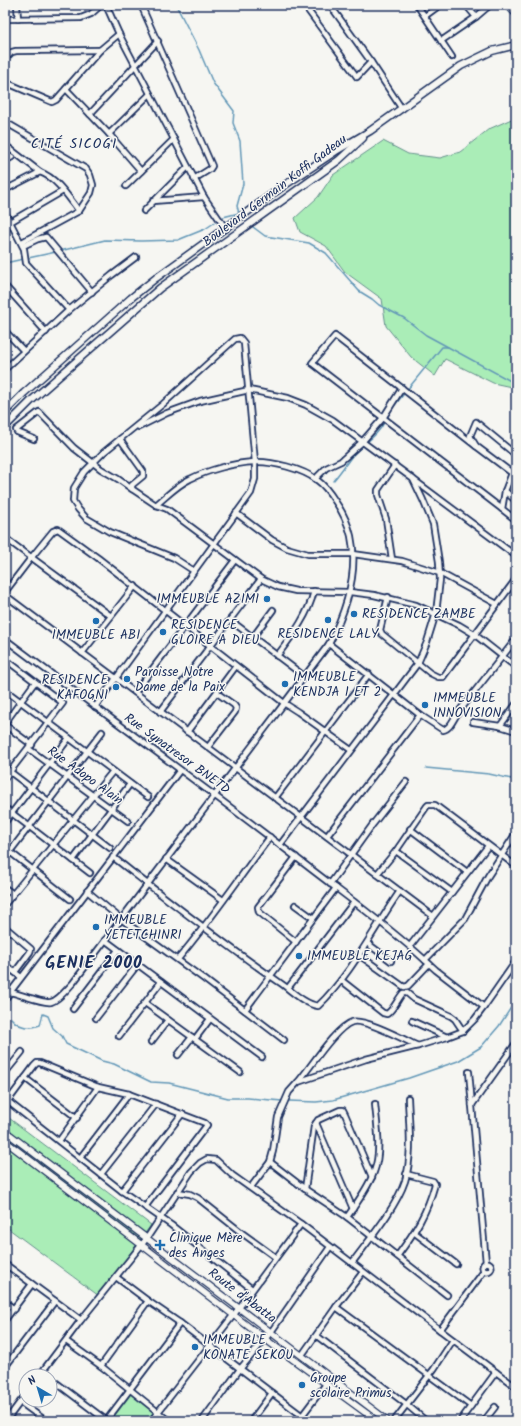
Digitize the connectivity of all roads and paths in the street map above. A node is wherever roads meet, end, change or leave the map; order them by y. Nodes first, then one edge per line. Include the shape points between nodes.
1 (17, 5) edge
2 (101, 5) edge
3 (106, 5) edge
4 (141, 5) edge
5 (304, 5) edge
6 (330, 5) edge
7 (417, 5) edge
8 (440, 5) edge
9 (466, 5) edge
10 (490, 5) edge
11 (507, 5) edge
12 (516, 14) edge
13 (425, 16) junction
14 (476, 16) junction
15 (5, 19) edge
16 (18, 19) junction
17 (119, 34) junction
18 (441, 40) junction
19 (158, 41) junction
20 (516, 45) edge
21 (100, 50) junction
22 (452, 57) dead end
23 (5, 59) edge
24 (371, 62) junction
25 (136, 65) junction
26 (5, 82) edge
27 (66, 89) junction
28 (150, 94) junction
29 (402, 109) junction
30 (90, 114) junction
31 (5, 122) edge
32 (370, 131) junction
33 (109, 134) junction
34 (174, 139) junction
35 (5, 145) edge
36 (12, 157) dead end
37 (5, 161) edge
38 (188, 167) junction
39 (141, 171) junction
40 (40, 172) junction
41 (194, 179) junction
42 (126, 186) dead end
43 (5, 190) edge
44 (63, 191) junction
45 (204, 197) junction
46 (153, 201) junction
47 (144, 210) dead end
48 (79, 211) junction
49 (5, 212) edge
50 (10, 222) junction
51 (226, 229) junction
52 (23, 245) junction
53 (136, 257) dead end
54 (5, 286) edge
55 (92, 292) junction
56 (69, 310) junction
57 (5, 331) edge
58 (46, 332) junction
59 (24, 351) junction
60 (5, 369) edge
61 (402, 388) junction
62 (249, 390) junction
63 (5, 412) edge
64 (382, 418) junction
65 (5, 427) edge
66 (132, 431) junction
67 (34, 439) dead end
68 (120, 439) junction
69 (362, 442) junction
70 (476, 446) junction
71 (516, 455) edge
72 (254, 462) junction
73 (93, 463) junction
74 (395, 465) junction
75 (514, 474) edge
76 (315, 479) junction
77 (413, 479) junction
78 (132, 489) junction
79 (505, 491) junction
80 (516, 501) edge
81 (156, 505) junction
82 (502, 509) junction
83 (236, 513) junction
84 (516, 520) edge
85 (5, 538) edge
86 (214, 544) junction
87 (353, 554) junction
88 (516, 556) edge
89 (31, 558) junction
90 (392, 559) junction
91 (235, 560) junction
92 (194, 571) junction
93 (440, 573) junction
94 (261, 579) junction
95 (516, 579) edge
96 (135, 586) junction
97 (314, 591) junction
98 (5, 592) edge
99 (350, 592) junction
100 (5, 595) edge
101 (388, 597) junction
102 (497, 604) junction
103 (273, 610) dead end
104 (165, 611) junction
105 (436, 613) junction
106 (111, 616) junction
107 (230, 620) junction
108 (185, 626) junction
109 (474, 634) junction
110 (253, 637) junction
111 (5, 639) edge
112 (516, 639) edge
113 (329, 644) junction
114 (211, 645) junction
115 (82, 653) junction
116 (277, 656) junction
117 (503, 657) junction
118 (5, 660) edge
119 (418, 663) junction
120 (236, 666) junction
121 (516, 667) edge
122 (369, 674) junction
123 (304, 676) junction
124 (116, 678) junction
125 (35, 682) junction
126 (5, 690) edge
127 (135, 692) junction
128 (216, 693) junction
129 (395, 694) junction
130 (20, 702) junction
131 (284, 703) junction
132 (516, 704) edge
133 (95, 706) junction
134 (160, 712) junction
135 (420, 715) junction
136 (473, 722) dead end
137 (5, 724) edge
138 (48, 724) junction
139 (500, 726) junction
140 (326, 731) junction
141 (516, 731) edge
142 (102, 732) dead end
143 (187, 732) junction
144 (69, 738) junction
145 (30, 747) junction
146 (208, 747) junction
147 (351, 750) junction
148 (87, 751) junction
149 (49, 764) junction
150 (5, 768) edge
151 (235, 768) junction
152 (180, 770) junction
153 (10, 771) junction
154 (113, 771) junction
155 (67, 777) junction
156 (5, 778) edge
157 (406, 782) dead end
158 (130, 784) junction
159 (32, 788) junction
160 (214, 794) junction
161 (93, 796) junction
162 (148, 798) dead end
163 (275, 798) junction
164 (49, 801) junction
165 (5, 808) edge
166 (111, 809) junction
167 (12, 813) junction
168 (301, 817) junction
169 (73, 820) junction
170 (128, 821) dead end
171 (5, 822) edge
172 (29, 827) junction
173 (410, 829) junction
174 (516, 833) edge
175 (92, 835) junction
176 (327, 836) junction
177 (270, 837) junction
178 (53, 845) junction
179 (280, 845) junction
180 (488, 846) junction
181 (5, 848) edge
182 (110, 848) dead end
183 (396, 851) junction
184 (10, 852) junction
185 (350, 855) junction
186 (502, 855) junction
187 (113, 857) junction
188 (296, 857) junction
189 (5, 858) edge
190 (166, 859) junction
191 (73, 860) junction
192 (516, 866) edge
193 (33, 870) junction
194 (467, 872) junction
195 (90, 873) dead end
196 (377, 874) junction
197 (148, 884) junction
198 (330, 884) junction
199 (5, 888) edge
200 (336, 888) junction
201 (87, 891) junction
202 (400, 891) junction
203 (452, 892) junction
204 (13, 894) junction
205 (70, 899) dead end
206 (223, 900) junction
207 (354, 902) junction
208 (5, 904) edge
209 (295, 905) dead end
210 (433, 916) junction
211 (313, 918) junction
212 (121, 919) junction
213 (381, 922) junction
214 (5, 927) edge
215 (204, 928) junction
216 (105, 940) junction
217 (296, 942) junction
218 (367, 943) junction
219 (410, 946) junction
220 (118, 950) junction
221 (359, 955) junction
222 (178, 960) junction
223 (391, 961) dead end
224 (516, 961) edge
225 (427, 962) junction
226 (5, 964) edge
227 (138, 964) junction
228 (15, 972) junction
229 (270, 976) junction
230 (21, 977) junction
231 (341, 980) junction
232 (161, 982) junction
233 (288, 988) junction
234 (10, 992) junction
235 (5, 999) edge
236 (145, 1003) junction
237 (484, 1007) junction
238 (73, 1009) dead end
239 (244, 1010) junction
240 (96, 1018) dead end
241 (210, 1019) junction
242 (168, 1020) junction
243 (412, 1021) dead end
244 (463, 1031) junction
245 (119, 1036) dead end
246 (193, 1038) junction
247 (447, 1038) junction
248 (284, 1040) dead end
249 (151, 1042) dead end
250 (516, 1042) edge
251 (418, 1046) junction
252 (22, 1052) dead end
253 (178, 1055) dead end
254 (262, 1057) dead end
255 (240, 1072) dead end
256 (469, 1072) dead end
257 (5, 1073) edge
258 (25, 1078) junction
259 (298, 1082) junction
260 (98, 1087) junction
261 (128, 1094) junction
262 (408, 1098) dead end
263 (6, 1100) edge
264 (156, 1104) junction
265 (376, 1104) dead end
266 (472, 1105) junction
267 (182, 1114) junction
268 (77, 1118) junction
269 (316, 1123) junction
270 (5, 1131) edge
271 (5, 1141) edge
272 (59, 1141) junction
273 (80, 1158) junction
274 (270, 1162) junction
275 (101, 1174) junction
276 (406, 1174) junction
277 (372, 1177) junction
278 (251, 1187) junction
279 (305, 1189) junction
280 (122, 1191) junction
281 (177, 1192) junction
282 (145, 1207) junction
283 (353, 1209) junction
284 (346, 1217) junction
285 (162, 1218) junction
286 (301, 1224) junction
287 (415, 1233) junction
288 (371, 1236) junction
289 (147, 1238) junction
290 (141, 1245) junction
291 (330, 1247) junction
292 (398, 1255) junction
293 (275, 1257) junction
294 (352, 1263) junction
295 (486, 1263) junction
296 (5, 1264) edge
297 (456, 1264) dead end
298 (484, 1271) junction
299 (363, 1272) junction
300 (116, 1277) junction
301 (32, 1284) junction
302 (252, 1289) junction
303 (447, 1295) dead end
304 (55, 1301) junction
305 (148, 1301) junction
306 (5, 1302) edge
307 (336, 1307) junction
308 (238, 1308) junction
309 (14, 1309) junction
310 (234, 1314) junction
311 (5, 1320) edge
312 (81, 1320) junction
313 (180, 1323) junction
314 (440, 1330) junction
315 (271, 1332) junction
316 (317, 1336) junction
317 (265, 1339) junction
318 (453, 1340) junction
319 (66, 1341) junction
320 (210, 1345) junction
321 (302, 1355) junction
322 (101, 1366) junction
323 (5, 1367) edge
324 (46, 1368) edge
325 (240, 1369) junction
326 (496, 1372) junction
327 (429, 1376) junction
328 (58, 1384) edge
329 (326, 1384) junction
330 (516, 1387) edge
331 (130, 1389) junction
332 (272, 1393) junction
333 (406, 1404) junction
334 (18, 1405) edge
335 (471, 1406) junction
336 (495, 1407) dead end
337 (28, 1408) edge
338 (158, 1412) junction
339 (302, 1416) junction
340 (6, 1421) edge
341 (46, 1421) edge
342 (107, 1421) edge
343 (151, 1421) edge
344 (169, 1421) edge
345 (202, 1421) edge
346 (251, 1421) edge
347 (298, 1421) edge
348 (309, 1421) edge
349 (377, 1421) edge
350 (388, 1421) edge
351 (394, 1421) edge
352 (426, 1421) edge
353 (460, 1421) edge
354 (484, 1421) edge

1 - 16 street
2 - 16 street via 91,14 81,18
3 - 17 street
4 - 19 street
5 - 24 street via 357,76
6 - 24 street
7 - 13 street
8 - 13 street
9 - 14 street
10 - 14 street
11 - 12 street
13 - 18 street
14 - 18 street
15 - 16 street
17 - 21 street
17 - 25 street
18 - 22 street
19 - 25 street
19 - 41 street via 212,166
20 - 29 main road via 492,51 466,64
21 - 23 street via 16,51
21 - 27 street
24 - 29 street
25 - 28 street
25 - 30 street
26 - 27 street via 52,102
27 - 30 street
28 - 33 street
28 - 34 street
29 - 32 main road
30 - 33 street
31 - 48 street via 86,169 93,185 88,199
32 - 51 main road, Boulevard Germain Koffi Gadeau via 336,151
32 - 65 main road, Boulevard Germain Koffi Gadeau via 339,160 160,288 32,400
33 - 39 street
34 - 38 street
34 - 39 street
35 - 40 street
36 - 37 street
38 - 41 street
38 - 46 street
39 - 42 street
40 - 43 street
40 - 44 street via 46,174
41 - 45 street
44 - 48 street
44 - 50 street
45 - 46 street
45 - 51 street
46 - 47 street
48 - 52 street
49 - 50 street
50 - 52 street
51 - 63 main road, Boulevard Germain Koffi Gadeau via 156,278
52 - 55 street via 46,237
52 - 56 street via 26,263
53 - 55 street
54 - 58 street
55 - 56 street
56 - 58 street
57 - 59 street
58 - 59 street
59 - 60 street
61 - 64 street
61 - 64 street via 335,336 312,364
61 - 70 street
62 - 66 street via 200,401 167,413
62 - 66 street via 244,343 238,338
62 - 69 street via 288,398 306,405 333,420
62 - 72 street
64 - 69 street
64 - 82 street
66 - 68 street
67 - 73 street via 16,430 39,412 74,448
68 - 73 street
68 - 78 street via 143,471 143,476 132,485
69 - 74 street
69 - 76 street
70 - 71 street via 470,436 476,422
70 - 75 street
72 - 76 street via 286,466
72 - 81 street via 218,468 189,479
72 - 83 street via 255,479 251,493
73 - 78 street
73 - 92 street via 74,488 73,501 86,518 110,532 174,558
74 - 77 street
74 - 90 street via 378,490 386,519
75 - 79 street
76 - 87 street via 342,511 351,535
77 - 88 street
77 - 93 street via 433,524
78 - 81 street
79 - 80 street
79 - 82 street
81 - 86 street via 167,509
82 - 84 street
83 - 86 street
83 - 87 street via 287,548 308,554
85 - 89 street
86 - 91 street
86 - 92 street
87 - 90 street
87 - 99 street
89 - 96 street via 53,531 58,529
89 - 98 street
89 - 106 street
90 - 93 street
91 - 94 street
91 - 108 street
92 - 104 street
93 - 102 street
93 - 105 street
94 - 97 street via 278,587
94 - 107 street
95 - 102 street
96 - 104 street
96 - 106 street
97 - 99 street
97 - 116 street via 304,618
99 - 101 street
99 - 113 street
100 - 115 street
101 - 105 street
101 - 119 street via 380,630 387,639
102 - 109 street
103 - 110 street
104 - 108 street
104 - 124 street
105 - 109 street
105 - 119 street
106 - 115 street
107 - 110 street
107 - 114 street
108 - 114 street
108 - 127 street
109 - 117 street
109 - 119 street via 443,677 436,676
110 - 116 street
111 - 133 street, Rue Synatresor BNETD
112 - 117 street
113 - 122 street
113 - 123 street
114 - 120 street
114 - 134 street
115 - 124 street
116 - 123 street
117 - 121 street
117 - 135 street via 446,730
118 - 125 street
119 - 129 street
120 - 128 street
120 - 131 street
122 - 129 street
122 - 140 street
123 - 131 street
124 - 127 street
124 - 133 street
125 - 130 street
125 - 138 street via 63,703
126 - 130 street
127 - 134 street
128 - 143 street
128 - 146 street via 236,708
129 - 135 street
129 - 147 street
130 - 137 street
130 - 138 street
131 - 140 street
131 - 151 street
132 - 139 street
133 - 152 street, Rue Synatresor BNETD
134 - 143 street
135 - 176 street
136 - 139 street
137 - 145 street, Rue Adopo Alain
138 - 144 street
138 - 145 street
139 - 141 street
140 - 147 street
140 - 163 street
142 - 148 street
143 - 146 street
144 - 148 street
144 - 149 street
145 - 149 street, Rue Adopo Alain
145 - 153 street
146 - 151 street
147 - 168 street
148 - 154 street
148 - 155 street
149 - 155 street, Rue Adopo Alain
149 - 159 street
150 - 153 street
151 - 160 street
151 - 163 street
152 - 160 street, Rue Synatresor BNETD
152 - 187 street
153 - 156 street
153 - 159 street
154 - 158 street
154 - 161 street
155 - 161 street, Rue Adopo Alain
155 - 164 street
157 - 185 street
158 - 162 street
158 - 166 street
159 - 164 street
159 - 167 street
160 - 177 street, Rue Synatresor BNETD
160 - 190 street
161 - 166 street, Rue Adopo Alain
161 - 169 street
163 - 168 street
164 - 169 street
164 - 172 street
165 - 167 street
166 - 170 street, Rue Adopo Alain
166 - 175 street
167 - 171 street
167 - 172 street
168 - 176 street
168 - 179 street
169 - 175 street
169 - 178 street
172 - 178 street
172 - 184 street
173 - 180 street via 427,806 432,804
173 - 183 street
173 - 194 street
174 - 186 street
175 - 182 street
175 - 191 street
176 - 185 street
177 - 179 street, Rue Synatresor BNETD
177 - 206 street
178 - 191 street
178 - 193 street
179 - 188 street, Rue Synatresor BNETD
180 - 186 street
180 - 194 street
181 - 184 street
183 - 196 street
183 - 203 street
184 - 189 street
184 - 193 street
185 - 196 street
185 - 198 street
186 - 192 street
186 - 225 street via 465,919
187 - 197 street
187 - 201 street
188 - 198 street, Rue Synatresor BNETD
188 - 217 street via 258,907 260,912
190 - 197 street
190 - 206 street
191 - 195 street
193 - 204 street
193 - 205 street
194 - 203 street
196 - 202 street
197 - 212 street
197 - 215 street
198 - 200 street, Rue Synatresor BNETD
199 - 204 street
200 - 207 street, Rue Synatresor BNETD
200 - 211 street
201 - 212 street
201 - 230 street
202 - 210 street
202 - 213 street
203 - 210 street
204 - 208 street
206 - 215 street
207 - 213 street, Rue Synatresor BNETD
207 - 233 street
209 - 211 street
210 - 219 street
211 - 217 street
212 - 216 street
212 - 222 street
213 - 218 street
213 - 219 street, Rue Synatresor BNETD
214 - 228 street via 30,949
215 - 222 street
215 - 229 street
216 - 220 street
216 - 234 street via 73,983 52,1002
217 - 229 street
218 - 221 street
218 - 223 street
219 - 225 street, Rue Synatresor BNETD
220 - 227 street
220 - 238 street
221 - 225 street via 404,987 408,986
221 - 231 street
222 - 239 street
224 - 237 street
225 - 237 street, Rue Synatresor BNETD
226 - 228 street
227 - 232 street
227 - 240 street
228 - 230 street
229 - 233 street
229 - 239 street
230 - 234 street
231 - 233 street via 318,1006
231 - 244 street via 383,1013 391,1012 399,997 407,993 414,999 451,1016
232 - 236 street
232 - 241 street
234 - 235 street
236 - 242 street
236 - 245 street
237 - 244 street
239 - 248 street
241 - 246 street
241 - 254 street
242 - 246 street
242 - 249 street
243 - 247 street
244 - 247 street
246 - 253 street
246 - 255 street
247 - 251 street
250 - 266 street
251 - 259 street via 366,1059
251 - 259 street via 366,1023 353,1021 342,1028
252 - 257 street
256 - 266 street
258 - 260 street via 34,1066 40,1063
258 - 263 street
258 - 268 street
259 - 274 street via 289,1092 278,1118
260 - 261 street
260 - 268 street
261 - 264 street
261 - 273 street
262 - 276 street via 409,1146
263 - 272 street
264 - 267 street
264 - 275 street
265 - 277 street via 378,1149
266 - 295 street
267 - 280 street
267 - 282 street via 205,1123 206,1127
268 - 272 street
269 - 277 street via 343,1110
269 - 279 street
269 - 283 street
270 - 289 street, Route d'Abatta
271 - 290 street, Route d'Abatta
272 - 273 street
273 - 275 street
274 - 278 street
274 - 279 street
275 - 280 street
276 - 287 street via 436,1184 431,1201
276 - 288 street via 396,1202
277 - 283 street
278 - 281 street via 232,1175 216,1160 208,1159 200,1163
278 - 286 street
279 - 284 street
280 - 282 street
281 - 285 street
281 - 293 street via 198,1198
282 - 285 street
283 - 284 street
284 - 288 street
285 - 289 street
285 - 302 street
286 - 291 street
286 - 293 street
287 - 292 street
287 - 297 street
288 - 292 street
288 - 294 street
289 - 290 street
289 - 308 street, Route d'Abatta
290 - 300 street
290 - 310 street, Route d'Abatta
291 - 294 street
291 - 315 street
292 - 303 street
293 - 302 street
294 - 299 street
295 - 298 street via 483,1266
295 - 298 street via 490,1264 491,1269 488,1272
296 - 301 street
298 - 314 street
299 - 307 street
299 - 314 street
300 - 305 street
300 - 312 street
301 - 304 street
301 - 309 street
302 - 308 street
304 - 312 street
304 - 323 street
305 - 313 street
305 - 322 street
306 - 309 street
307 - 316 street
307 - 327 street
308 - 310 street
308 - 315 street, Route d'Abatta
309 - 311 street
310 - 317 street, Route d'Abatta
310 - 320 street
312 - 319 street
313 - 320 street
313 - 331 street
314 - 318 street
315 - 317 street
315 - 321 street, Route d'Abatta
316 - 321 street
316 - 333 street
317 - 325 street
317 - 329 street, Route d'Abatta
318 - 326 street
318 - 327 street
319 - 322 street
319 - 324 street
320 - 325 street
320 - 338 street
321 - 350 street, Route d'Abatta
322 - 331 street
325 - 332 street
325 - 345 street
326 - 330 street
326 - 335 street
327 - 333 street
327 - 335 street
328 - 342 street
329 - 339 street
329 - 349 street, Route d'Abatta
331 - 338 street
331 - 342 street
332 - 339 street
332 - 346 street
333 - 351 street
333 - 352 street
334 - 340 street
335 - 353 street
336 - 354 street
337 - 341 street
338 - 343 street
338 - 344 street
339 - 347 street
339 - 348 street

